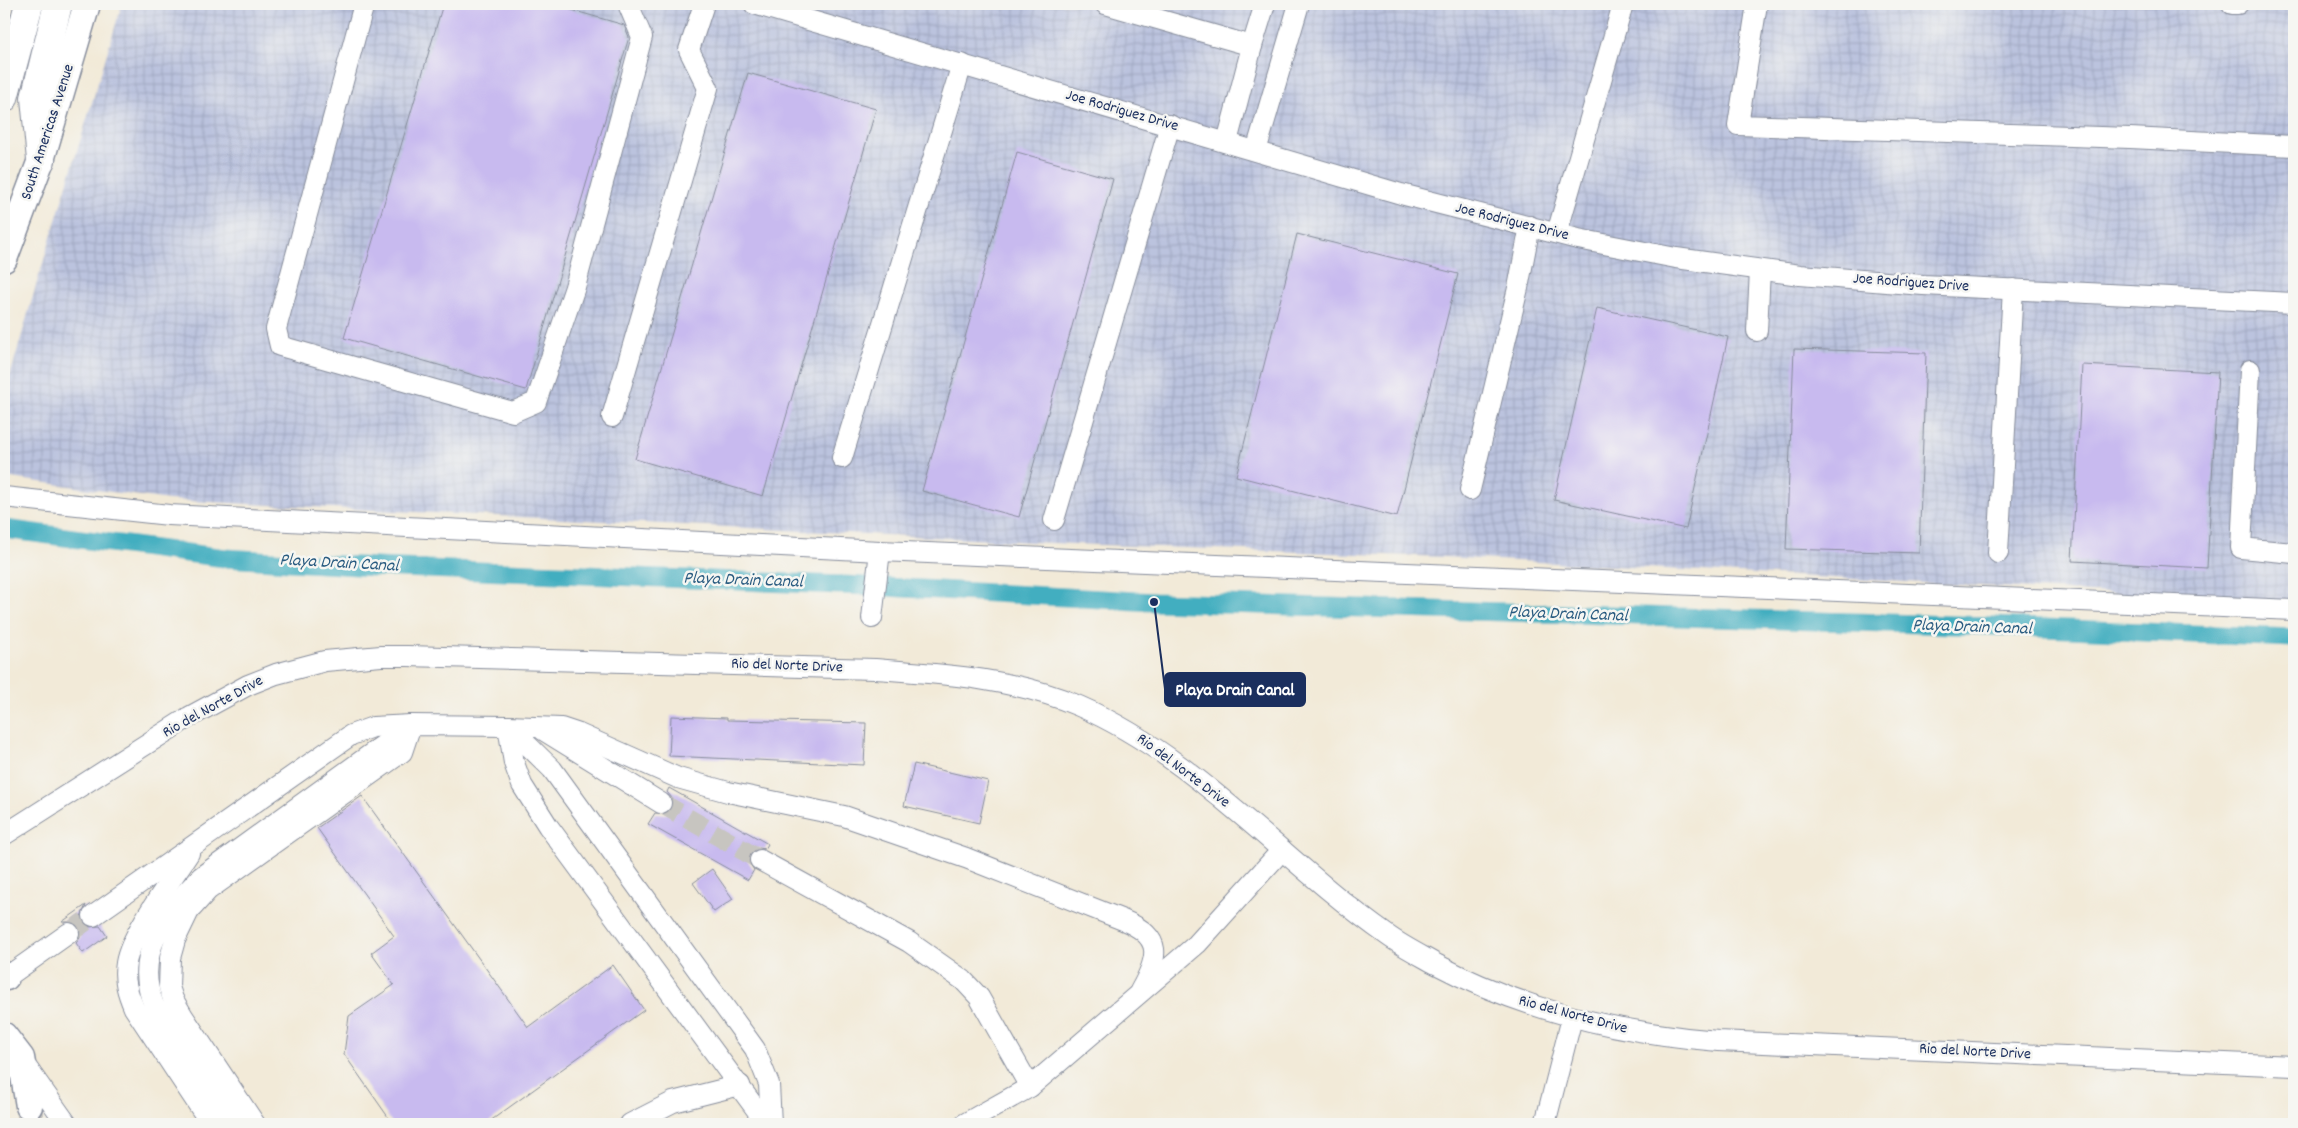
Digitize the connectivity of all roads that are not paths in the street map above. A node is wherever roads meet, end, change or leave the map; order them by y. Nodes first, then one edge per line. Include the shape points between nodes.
1 (28, 4) edge
2 (58, 4) edge
3 (87, 4) edge
4 (364, 4) edge
5 (628, 4) edge
6 (704, 4) edge
7 (754, 4) edge
8 (1105, 4) edge
9 (1264, 4) edge
10 (1299, 4) edge
11 (1623, 4) edge
12 (1757, 4) edge
13 (2232, 4) edge
14 (2238, 4) edge
15 (794, 9) edge
16 (1252, 46) junction
17 (962, 64) junction
18 (4, 98) edge
19 (1170, 125) junction
20 (1227, 142) junction
21 (2294, 146) edge
22 (1256, 151) junction
23 (41, 160) junction
24 (1530, 226) junction
25 (1557, 233) junction
26 (4, 259) edge
27 (1760, 270) junction
28 (2013, 289) junction
29 (2294, 303) edge
30 (1757, 331) dead end
31 (2250, 370) dead end
32 (612, 417) dead end
33 (842, 458) dead end
34 (1470, 490) dead end
35 (4, 497) edge
36 (1054, 520) dead end
37 (880, 551) junction
38 (1998, 553) dead end
39 (2294, 553) edge
40 (873, 609) dead end
41 (2294, 610) edge
42 (411, 725) junction
43 (508, 726) junction
44 (537, 726) junction
45 (661, 803) tunnel mouth
46 (4, 835) edge
47 (194, 845) junction
48 (1282, 850) junction
49 (760, 860) tunnel mouth
50 (93, 916) tunnel mouth
51 (69, 933) tunnel mouth
52 (4, 977) edge
53 (1140, 991) junction
54 (1572, 1018) junction
55 (4, 1036) edge
56 (21, 1058) junction
57 (2294, 1066) edge
58 (740, 1085) junction
59 (1030, 1087) junction
60 (29, 1106) tunnel mouth
61 (67, 1124) edge
62 (212, 1124) edge
63 (233, 1124) edge
64 (256, 1124) edge
65 (630, 1124) edge
66 (767, 1124) edge
67 (771, 1124) edge
68 (964, 1124) edge
69 (1545, 1124) edge

1 - 18 highway
2 - 23 highway via 35,98
3 - 23 main road, South Americas Avenue
4 - 5 street via 276,329 280,346 513,412 536,402 575,287 642,37
6 - 32 street via 689,50 708,88
7 - 15 street, Joe Rodriguez Drive
8 - 16 street
9 - 16 street
10 - 22 street
11 - 25 street
12 - 21 street via 1738,125
13 - 14 street
15 - 17 street, Joe Rodriguez Drive
16 - 20 street
17 - 19 street, Joe Rodriguez Drive
17 - 33 street
19 - 20 street, Joe Rodriguez Drive
19 - 36 street
20 - 22 street, Joe Rodriguez Drive
22 - 24 street, Joe Rodriguez Drive via 1401,194
23 - 26 main road, South Americas Avenue
24 - 25 street, Joe Rodriguez Drive
24 - 34 street
25 - 27 street, Joe Rodriguez Drive via 1676,258
27 - 28 street, Joe Rodriguez Drive via 1913,284
27 - 30 street
28 - 29 street, Joe Rodriguez Drive
28 - 38 street
31 - 39 street via 2241,548
35 - 37 street via 169,514
37 - 40 street
37 - 41 street
42 - 43 street
42 - 47 street via 373,727 351,735
42 - 63 street via 202,876 185,892 152,944 148,992
42 - 64 street via 402,752 208,890 189,911 175,940 168,974 173,999
43 - 44 street
43 - 58 street via 514,763 522,785 548,826
43 - 67 street via 552,769 755,1049 769,1084
44 - 45 street
44 - 53 street via 579,734 658,770 709,787 844,816 966,858 1138,926 1147,934 1154,950 1149,974
46 - 48 street, Rio del Norte Drive via 189,717 248,685 326,661 398,656 875,669 952,675 1019,686 1077,705 1132,732 1157,748
47 - 50 street
47 - 62 street via 130,948 125,980 134,1008
48 - 53 street via 1197,944
48 - 54 street, Rio del Norte Drive via 1388,936 1466,979 1513,1000
49 - 59 street via 909,942 963,980 979,997
51 - 52 street
53 - 59 street
54 - 57 street, Rio del Norte Drive via 1654,1034 1718,1040
54 - 69 street
55 - 56 main road
56 - 60 main road
56 - 61 street
58 - 65 street via 673,1102
58 - 66 street
59 - 68 street

